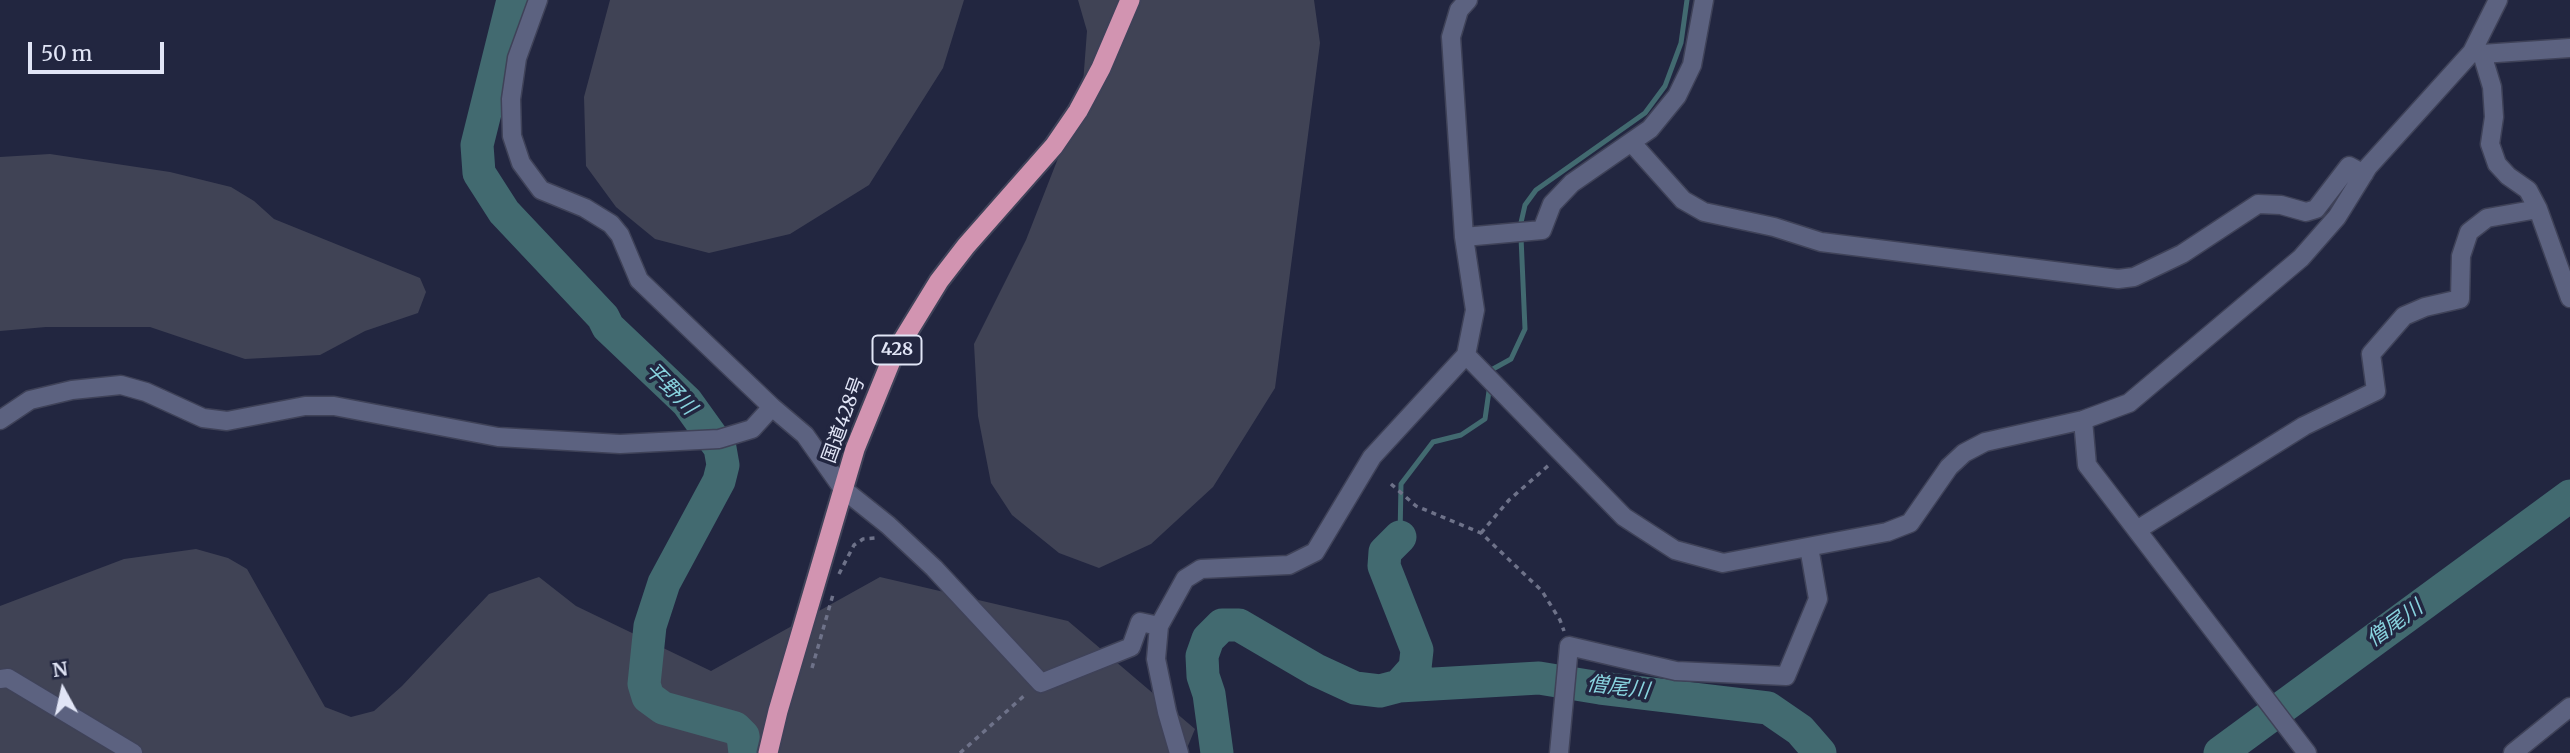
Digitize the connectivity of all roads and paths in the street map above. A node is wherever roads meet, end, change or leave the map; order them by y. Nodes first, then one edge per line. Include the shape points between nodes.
1 (538, 0) edge
2 (1130, 0) edge
3 (1468, 0) edge
4 (1704, 0) edge
5 (2498, 0) edge
6 (2570, 48) edge
7 (2477, 53) junction
8 (1630, 142) junction
9 (2364, 174) junction
10 (2538, 209) junction
11 (1464, 236) junction
12 (2570, 298) edge
13 (1466, 355) junction
14 (772, 407) junction
15 (0, 420) edge
16 (2083, 420) junction
17 (1562, 454) junction
18 (1391, 484) dead end
19 (843, 489) junction
20 (2137, 530) junction
21 (1481, 533) junction
22 (905, 541) junction
23 (1809, 547) junction
24 (836, 580) dead end
25 (834, 589) dead end
26 (1159, 626) junction
27 (1569, 646) junction
28 (809, 677) dead end
29 (0, 679) edge
30 (1041, 683) junction
31 (2570, 706) edge
32 (133, 753) edge
33 (768, 753) edge
34 (960, 753) edge
35 (1179, 753) edge
36 (1559, 753) edge
37 (2307, 753) edge
38 (2513, 753) edge

1 - 14 street via 517,58 511,99 512,136 521,163 541,190 611,224 639,280
2 - 19 highway, 国道428号 / 428 via 1101,68 1060,137 966,246 910,327 874,401
3 - 11 street via 1459,10 1451,37
4 - 8 street via 1692,65 1677,96 1650,129
5 - 7 street
6 - 7 street
7 - 9 street
7 - 10 street via 2492,87 2490,144 2497,164 2528,190
8 - 9 street via 1683,200 1704,212 1822,242 2118,279 2134,277 2182,254 2258,204 2306,212 2316,209 2349,166
8 - 11 street via 1572,183 1552,204 1542,230
9 - 16 street via 2337,217 2301,258 2129,403
10 - 12 street
10 - 20 street via 2487,218 2469,232 2461,256 2460,299 2404,316 2371,354 2376,391 2304,426
11 - 13 street via 1475,310
13 - 17 street
13 - 26 street via 1372,457 1315,552 1289,565 1200,569 1185,579
14 - 15 street via 752,429 719,439 620,444 498,437 334,406 305,406 227,421 203,418 121,385 30,400
14 - 19 street via 805,435
16 - 20 street via 2087,465
16 - 23 street via 1985,442 1949,467 1910,523
17 - 21 path via 1509,500
17 - 23 street via 1624,517 1675,550 1723,563
18 - 21 path via 1416,506
19 - 22 street
19 - 33 highway, 国道428号 / 428
20 - 37 street
21 - 27 path via 1542,591
22 - 24 path via 863,539 854,545
22 - 30 street
23 - 27 street via 1818,599 1786,676 1676,671
25 - 28 path
26 - 30 street via 1140,622 1131,647
26 - 35 street via 1156,659
27 - 36 street
29 - 32 street via 8,678
30 - 34 path
31 - 38 street

